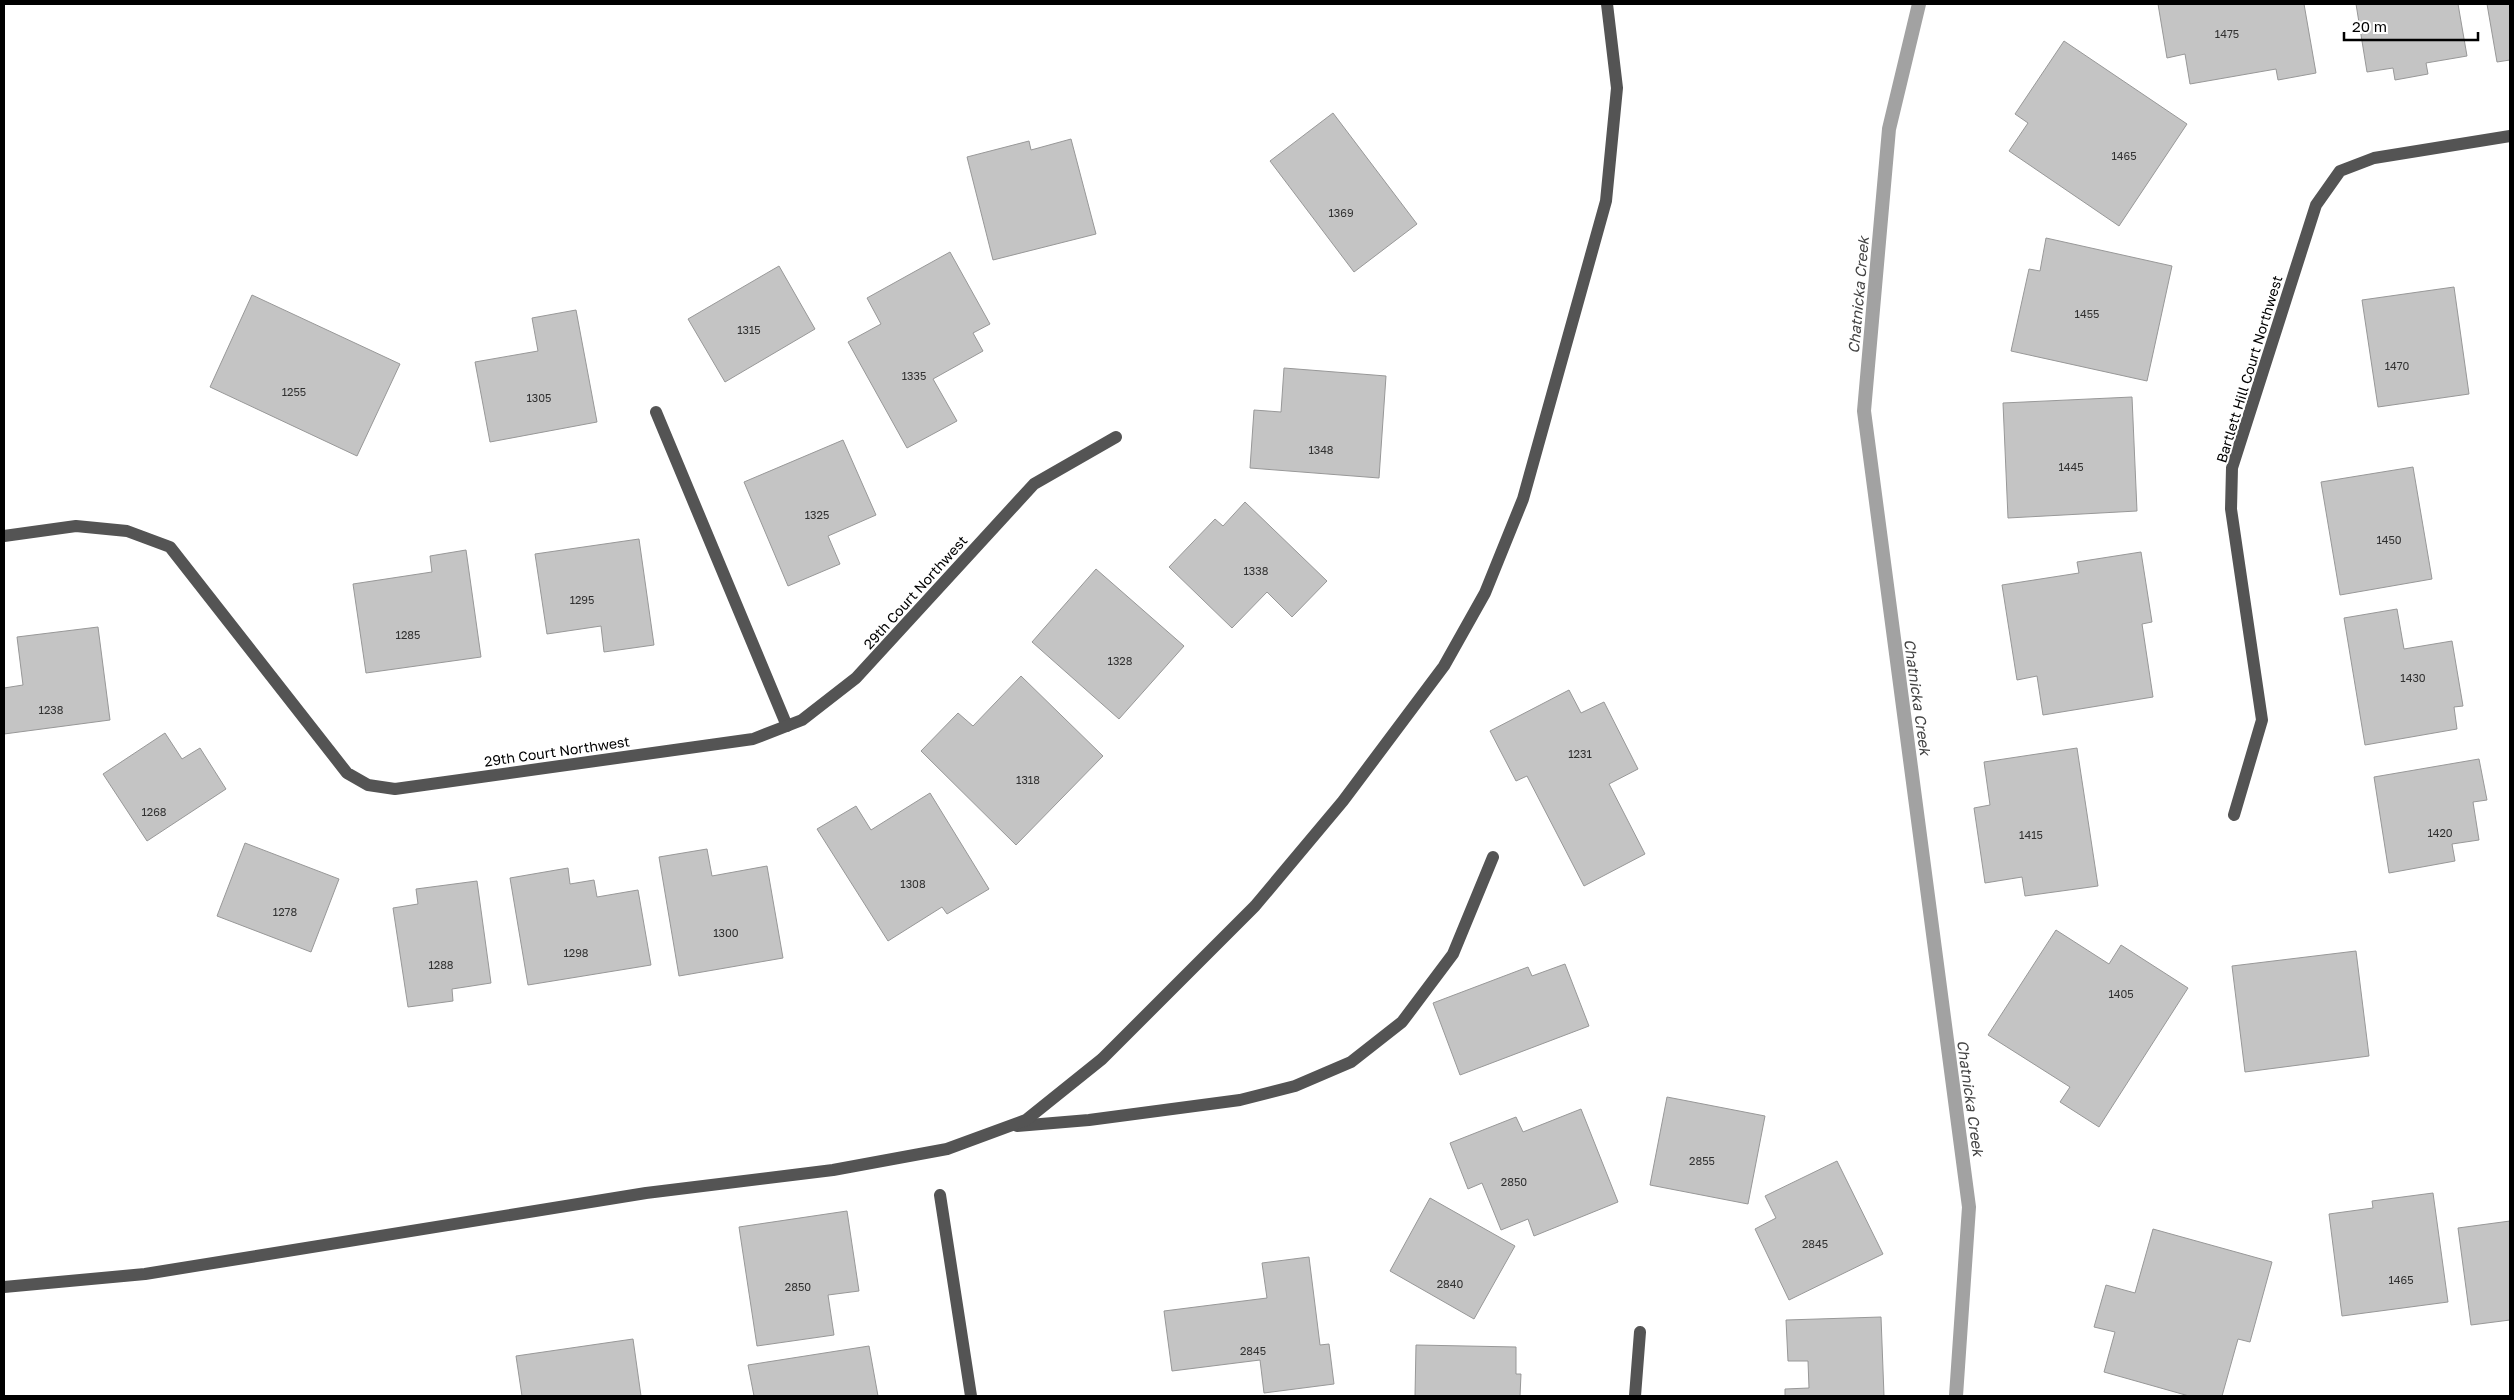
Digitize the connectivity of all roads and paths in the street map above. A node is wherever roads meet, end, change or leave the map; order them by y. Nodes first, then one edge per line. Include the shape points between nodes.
1 (1608, 4) edge
2 (2510, 136) edge
3 (656, 412) dead end
4 (1116, 437) dead end
5 (4, 536) edge
6 (788, 726) junction
7 (2234, 815) dead end
8 (1492, 856) dead end
9 (1007, 1127) junction
10 (940, 1195) dead end
11 (4, 1287) edge
12 (1640, 1332) dead end
13 (971, 1396) edge
14 (1635, 1396) edge

1 - 9 street via 1617,88 1606,201 1523,499 1486,593 1438,674 1343,801 1255,906 1102,1059 1026,1120
2 - 7 street, Bartlett Hill Court Northwest via 2374,158 2340,171 2316,205 2232,468 2231,509 2262,720
3 - 6 street
4 - 6 street, 29th Court Northwest via 1034,484 856,678 802,720
5 - 6 street, 29th Court Northwest via 76,526 127,531 170,547 347,773 368,785 395,788 752,739
8 - 9 street via 1453,954 1402,1022 1351,1062 1296,1086 1240,1100
9 - 11 street via 947,1150 833,1170 646,1193 145,1274
10 - 13 street
12 - 14 street

